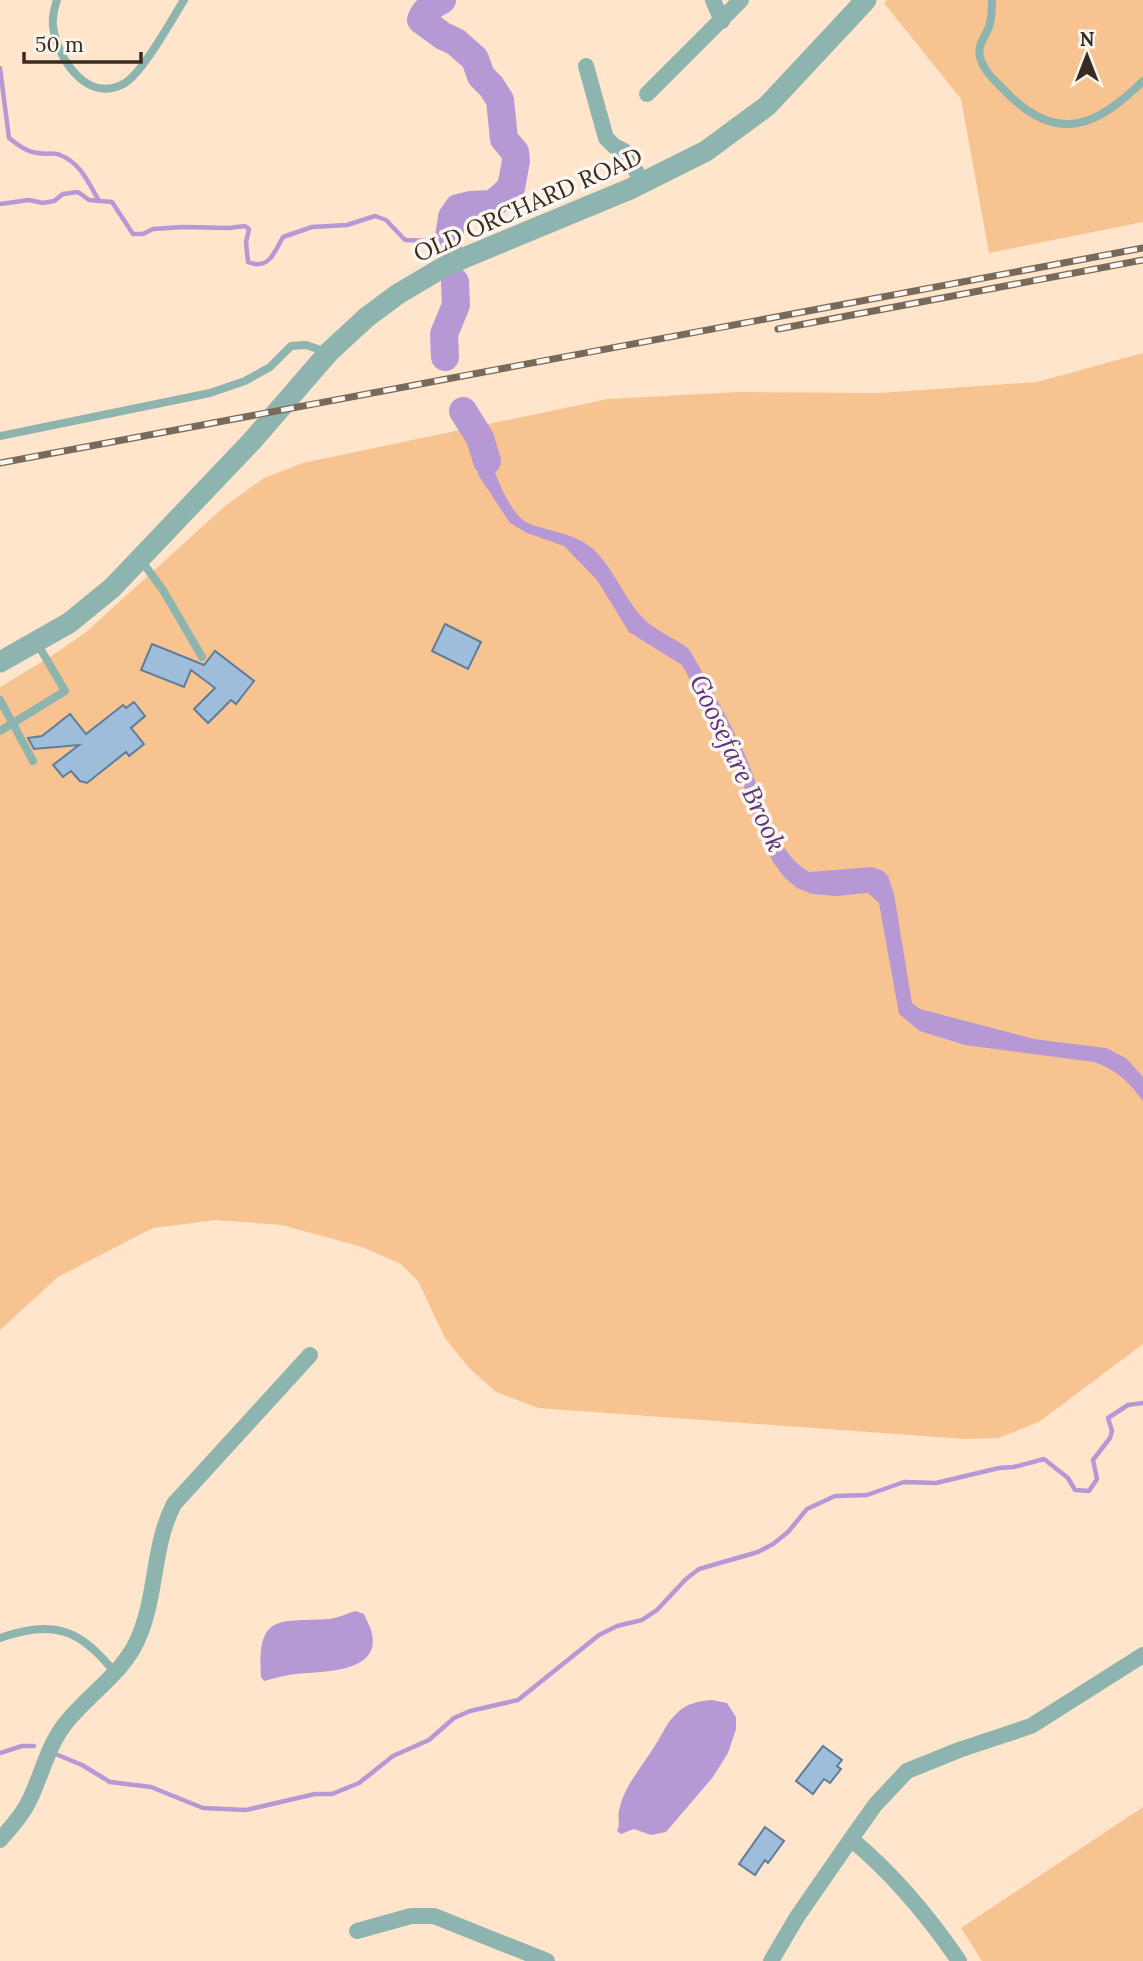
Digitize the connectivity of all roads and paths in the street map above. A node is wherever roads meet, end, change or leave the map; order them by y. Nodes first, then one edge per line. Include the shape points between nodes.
1 (57, 0) edge
2 (184, 0) edge
3 (713, 0) edge
4 (741, 0) edge
5 (992, 0) edge
6 (861, 2) edge
7 (722, 21) junction
8 (586, 66) dead end
9 (1143, 81) edge
10 (648, 94) dead end
11 (643, 183) junction
12 (329, 352) junction
13 (0, 436) edge
14 (140, 559) junction
15 (37, 643) junction
16 (202, 657) dead end
17 (0, 662) edge
18 (0, 699) edge
19 (12, 722) junction
20 (0, 731) edge
21 (33, 761) dead end
22 (310, 1355) dead end
23 (0, 1638) edge
24 (1143, 1655) edge
25 (115, 1673) junction
26 (851, 1839) junction
27 (0, 1840) edge
28 (357, 1931) dead end
29 (547, 1961) edge
30 (771, 1961) edge
31 (960, 1961) edge

1 - 2 lane via 52,18 61,55 79,79 104,88 129,80
3 - 7 street
4 - 7 street
5 - 9 lane via 989,28 979,54 985,70 1031,113 1048,121 1080,125 1104,115
6 - 11 street, OLD ORCHARD ROAD via 785,88 748,121 706,151
7 - 10 street
8 - 11 street via 606,138 624,151
11 - 12 street, OLD ORCHARD ROAD via 447,265 383,305
12 - 13 lane via 291,346 270,367 245,382 211,393
12 - 14 street, OLD ORCHARD ROAD
14 - 15 street, OLD ORCHARD ROAD via 91,606
14 - 16 lane
15 - 17 street, OLD ORCHARD ROAD
15 - 19 lane via 65,691
18 - 19 lane
19 - 20 lane
19 - 21 lane
22 - 25 street via 174,1504 161,1535 141,1633
23 - 25 lane via 46,1629 69,1632 103,1657
24 - 26 street via 1031,1726 907,1771
25 - 27 street via 52,1742 24,1811
26 - 30 street
26 - 31 street via 892,1878
28 - 29 street via 411,1916 434,1916

